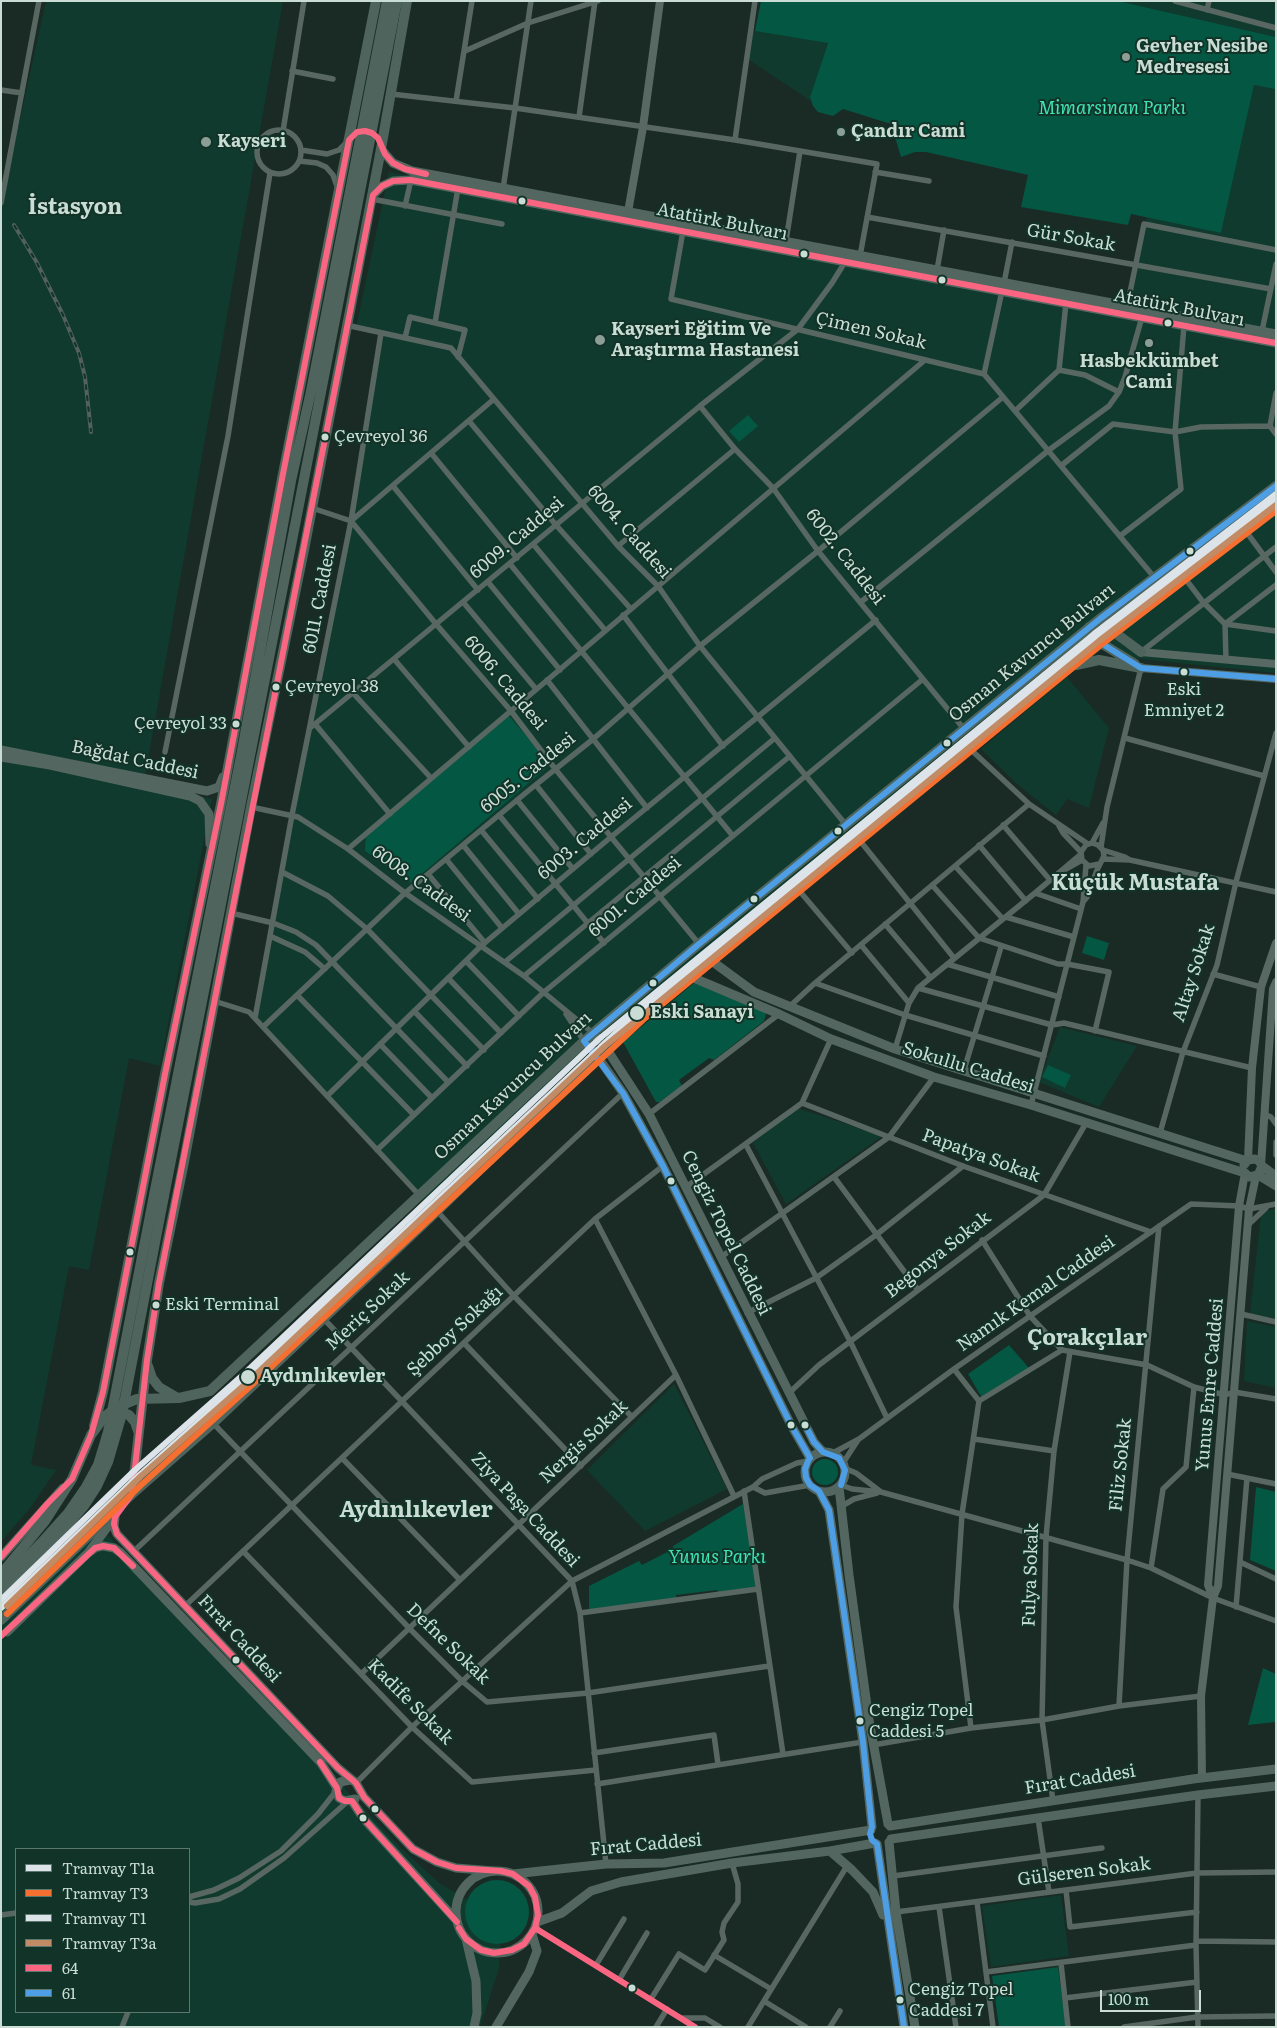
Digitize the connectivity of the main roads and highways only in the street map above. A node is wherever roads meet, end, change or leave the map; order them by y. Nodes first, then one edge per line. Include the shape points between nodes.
1 (376, 1) edge
2 (387, 1) edge
3 (397, 1) edge
4 (407, 1) edge
5 (354, 110) junction
6 (388, 112) junction
7 (348, 140) junction
8 (382, 148) junction
9 (338, 192) junction
10 (372, 197) junction
11 (332, 225) junction
12 (365, 233) junction
13 (1003, 287) junction
14 (1276, 334) edge
15 (1276, 343) edge
16 (316, 392) junction
17 (1276, 486) edge
18 (1276, 506) edge
19 (1101, 618) junction
20 (1089, 627) junction
21 (1114, 632) junction
22 (1101, 642) junction
23 (1141, 652) road end
24 (1070, 667) junction
25 (232, 745) junction
26 (1, 750) edge
27 (1, 757) edge
28 (210, 857) junction
29 (709, 959) junction
30 (689, 976) junction
31 (593, 1033) junction
32 (584, 1041) junction
33 (606, 1048) junction
34 (597, 1056) junction
35 (201, 1073) junction
36 (163, 1086) junction
37 (167, 1128) junction
38 (178, 1132) junction
39 (1247, 1160) junction
40 (1262, 1166) junction
41 (1245, 1173) junction
42 (1257, 1176) junction
43 (1276, 1176) edge
44 (1276, 1186) edge
45 (159, 1195) junction
46 (147, 1360) junction
47 (107, 1372) junction
48 (145, 1379) junction
49 (143, 1398) junction
50 (179, 1398) junction
51 (111, 1412) junction
52 (91, 1435) junction
53 (139, 1435) junction
54 (827, 1453) junction
55 (809, 1459) junction
56 (72, 1479) junction
57 (840, 1486) junction
58 (819, 1491) junction
59 (132, 1494) junction
60 (115, 1517) junction
61 (88, 1553) junction
62 (1, 1556) edge
63 (1, 1574) edge
64 (1, 1584) edge
65 (1, 1595) edge
66 (1, 1620) edge
67 (7, 1632) dead end
68 (1276, 1769) edge
69 (355, 1784) junction
70 (1276, 1786) edge
71 (337, 1790) junction
72 (350, 1801) junction
73 (889, 1825) junction
74 (871, 1829) junction
75 (890, 1841) junction
76 (876, 1844) junction
77 (830, 1851) junction
78 (494, 1871) junction
79 (513, 1874) junction
80 (457, 1922) junction
81 (888, 1924) junction
82 (535, 1928) junction
83 (466, 1939) junction
84 (474, 2027) edge
85 (496, 2027) edge
86 (904, 2027) edge
87 (914, 2027) edge

1 - 5 highway
2 - 16 highway, bridge
3 - 16 highway, bridge
4 - 6 highway
5 - 6 highway via 358,120 368,125 379,124
5 - 7 highway
6 - 8 highway
7 - 8 highway via 357,132 369,131 378,138
7 - 9 highway
8 - 10 highway
8 - 13 main road, Atatürk Bulvarı via 393,163 405,169 937,270
9 - 10 highway via 343,202 353,208 364,206
9 - 11 highway
10 - 12 highway
10 - 13 main road, Atatürk Bulvarı via 382,186 393,181 411,180 845,262
11 - 12 highway via 341,216 352,215 362,221
11 - 25 highway
12 - 35 highway
13 - 14 main road, Atatürk Bulvarı
13 - 15 main road, Atatürk Bulvarı via 1066,303
16 - 37 highway via 291,481 241,756
16 - 38 highway
17 - 19 highway, Osman Kavuncu Bulvarı
18 - 21 highway, Osman Kavuncu Bulvarı
19 - 20 highway, Osman Kavuncu Bulvarı
19 - 21 highway
20 - 22 highway
20 - 31 highway, Osman Kavuncu Bulvarı
21 - 22 highway, Osman Kavuncu Bulvarı
21 - 23 highway
22 - 24 highway, Osman Kavuncu Bulvarı
22 - 24 highway via 1141,668 1099,660
24 - 29 highway, Osman Kavuncu Bulvarı
25 - 26 main road, Bağdat Caddesi via 221,784 207,791
25 - 28 highway
27 - 28 main road, Bağdat Caddesi via 190,796 203,805 210,818
28 - 36 highway
29 - 30 highway, Osman Kavuncu Bulvarı
29 - 39 main road, Sokullu Caddesi via 754,992 895,1049
30 - 33 highway, Osman Kavuncu Bulvarı
30 - 41 main road, Sokullu Caddesi via 831,1039 934,1076
31 - 32 highway, Osman Kavuncu Bulvarı
31 - 33 main road, Cengiz Topel Caddesi
32 - 34 main road, Cengiz Topel Caddesi
32 - 50 highway, Osman Kavuncu Bulvarı via 210,1391
33 - 34 highway, Osman Kavuncu Bulvarı
33 - 54 main road, Cengiz Topel Caddesi via 648,1114 814,1442
34 - 55 main road, Cengiz Topel Caddesi via 663,1166
34 - 59 highway, Osman Kavuncu Bulvarı via 213,1423
35 - 38 highway
35 - 46 highway
36 - 37 highway
36 - 47 highway
37 - 45 highway
38 - 45 highway
39 - 40 main road via 1255,1159
39 - 41 main road via 1243,1167
40 - 42 main road
40 - 43 main road
41 - 42 main road
42 - 44 main road
45 - 64 highway, bridge via 110,1424 98,1464 68,1513
45 - 65 highway, bridge via 122,1414 108,1462 84,1506 26,1572
46 - 48 highway
46 - 50 highway via 156,1382 168,1394
47 - 48 highway via 109,1382 120,1394 129,1396 136,1393
47 - 52 highway
48 - 49 highway
49 - 50 highway
49 - 51 highway via 125,1403
49 - 53 highway
51 - 52 highway via 98,1423
51 - 53 highway via 129,1415
52 - 56 highway
53 - 59 highway
54 - 55 main road
54 - 57 main road via 839,1458 843,1466
55 - 58 main road via 805,1473 810,1485
56 - 62 main road
56 - 63 highway via 45,1521
57 - 58 main road via 831,1491
57 - 73 main road via 873,1745
58 - 74 main road via 829,1510 863,1742
59 - 60 highway
59 - 66 highway
60 - 61 main road
60 - 69 main road, Fırat Caddesi via 117,1534
61 - 67 main road
61 - 71 main road, Fırat Caddesi via 107,1546 121,1553 321,1763
68 - 73 main road, Fırat Caddesi
69 - 71 main road via 340,1782
69 - 72 main road via 357,1796
69 - 78 main road, Fırat Caddesi via 413,1849 456,1868
70 - 75 main road, Fırat Caddesi
71 - 72 main road via 342,1800
72 - 80 main road
73 - 74 main road via 881,1822
73 - 75 main road via 893,1833
74 - 76 main road via 871,1837
74 - 79 main road, Fırat Caddesi via 664,1863 606,1864
75 - 76 main road via 884,1845
75 - 87 main road via 896,1912
76 - 77 main road, Fırat Caddesi
76 - 81 main road
77 - 81 main road via 873,1892
77 - 82 main road, Fırat Caddesi via 732,1863 621,1882 591,1891 562,1914
78 - 79 main road
78 - 80 main road via 476,1877 466,1885 457,1902
79 - 82 main road via 532,1891 538,1909
80 - 83 main road
81 - 86 main road
82 - 83 main road via 518,1947 500,1953 481,1950
82 - 85 main road via 538,1951 530,1972
83 - 84 main road via 476,1980

